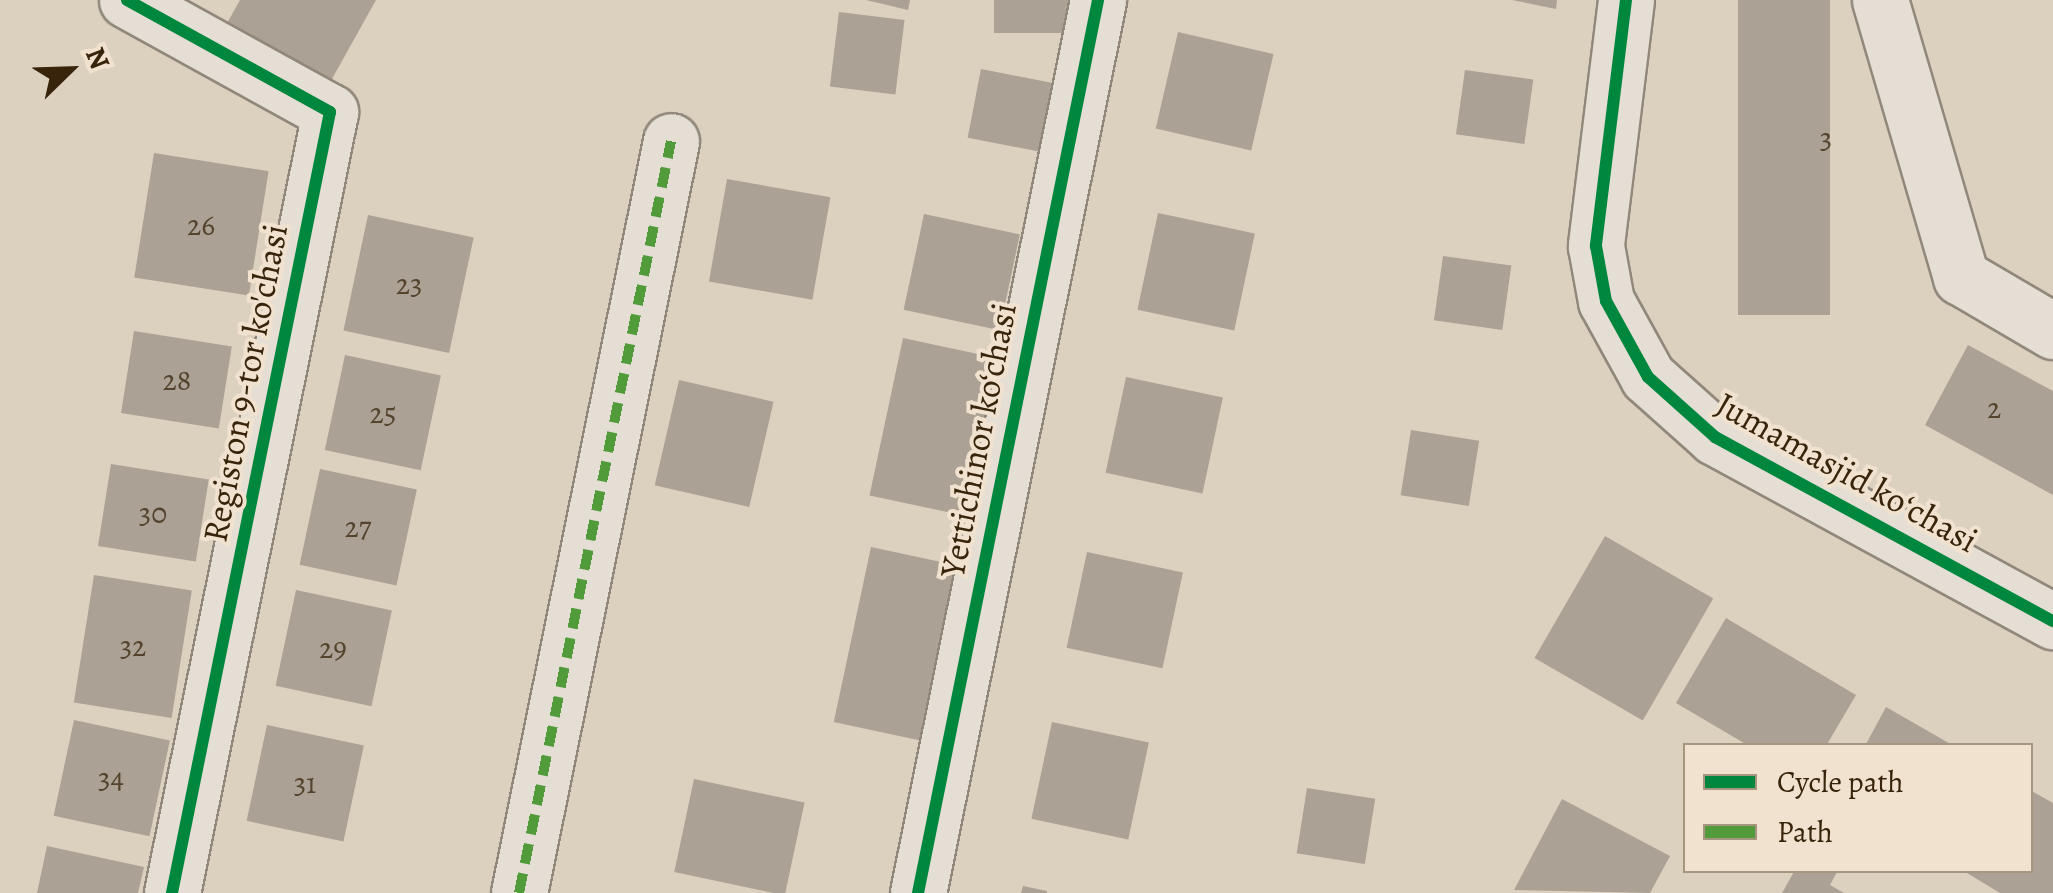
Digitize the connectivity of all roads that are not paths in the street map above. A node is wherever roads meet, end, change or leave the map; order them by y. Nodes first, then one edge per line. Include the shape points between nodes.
1 (127, 0) edge
2 (1098, 0) edge
3 (1626, 0) edge
4 (1880, 0) edge
5 (671, 141) dead end
6 (2053, 331) edge
7 (2053, 621) edge
8 (172, 893) edge
9 (519, 893) edge
10 (918, 893) edge

1 - 8 street, Registon 9-tor ko'chasi via 330,112
2 - 10 street, Yettichinor ko‘chasi
3 - 7 street, Jumamasjid koʻchasi via 1596,246 1611,314 1648,377 1715,437
4 - 6 street via 1962,277
5 - 9 street

